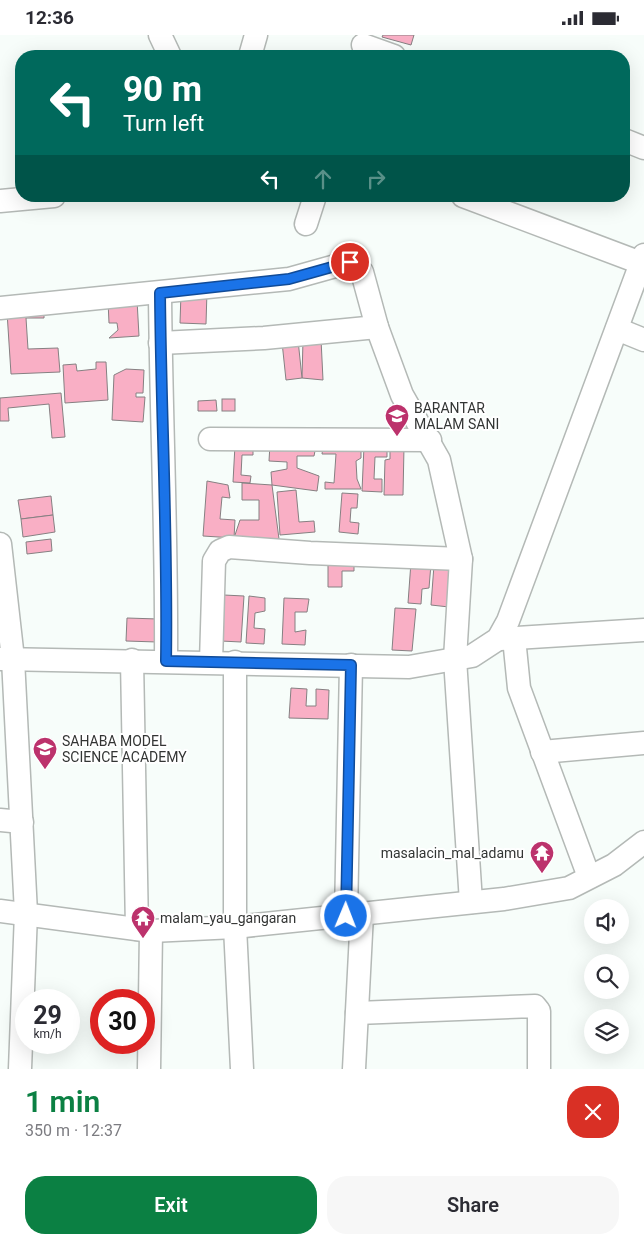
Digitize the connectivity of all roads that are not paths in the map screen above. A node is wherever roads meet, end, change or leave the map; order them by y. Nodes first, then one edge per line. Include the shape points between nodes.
1 (160, 35) edge
2 (257, 35) edge
3 (363, 45) edge
4 (167, 50) edge
5 (253, 50) edge
6 (377, 50) edge
7 (630, 142) edge
8 (644, 148) edge
9 (15, 200) edge
10 (0, 201) edge
11 (313, 202) edge
12 (480, 202) edge
13 (306, 224) dead end
14 (643, 259) edge
15 (160, 293) junction
16 (0, 308) edge
17 (377, 327) junction
18 (617, 329) junction
19 (644, 340) edge
20 (160, 343) junction
21 (210, 439) dead end
22 (430, 439) junction
23 (0, 548) edge
24 (461, 559) junction
25 (644, 630) edge
26 (506, 639) junction
27 (7, 659) edge
28 (455, 659) junction
29 (132, 660) junction
30 (166, 661) junction
31 (211, 662) junction
32 (235, 663) junction
33 (351, 665) junction
34 (644, 743) edge
35 (542, 752) junction
36 (11, 821) edge
37 (644, 842) edge
38 (589, 877) junction
39 (471, 903) junction
40 (0, 911) edge
41 (26, 913) junction
42 (354, 915) junction
43 (235, 927) junction
44 (144, 930) junction
45 (357, 1013) junction
46 (20, 1069) edge
47 (150, 1069) edge
48 (242, 1069) edge
49 (354, 1069) edge
50 (540, 1069) edge

1 - 4 street
2 - 5 street
3 - 6 street
7 - 8 street
9 - 10 street
11 - 13 street
12 - 14 street
14 - 18 street
15 - 16 street
15 - 17 street via 289,279 356,267
15 - 20 street
17 - 20 street via 264,338
17 - 22 street via 402,395
18 - 19 street
18 - 26 street via 508,621
20 - 30 street via 167,573
21 - 22 street
22 - 24 street via 439,460
23 - 27 street
24 - 28 street
24 - 31 street via 229,547 220,551 214,561
25 - 26 street
26 - 28 street via 472,656
26 - 35 street
27 - 29 street
27 - 36 street
28 - 33 street via 409,667
28 - 39 street
29 - 30 street
29 - 44 street
30 - 31 street
31 - 32 street
32 - 33 street
32 - 43 street
33 - 42 street
34 - 35 street
35 - 38 street
36 - 41 street
37 - 38 street via 614,865
38 - 39 street via 569,888
39 - 42 street
40 - 41 street
41 - 44 street
41 - 46 street
42 - 43 street
42 - 45 street
43 - 44 street
43 - 48 street
44 - 47 street
45 - 49 street
45 - 50 street via 535,1006 538,1011

